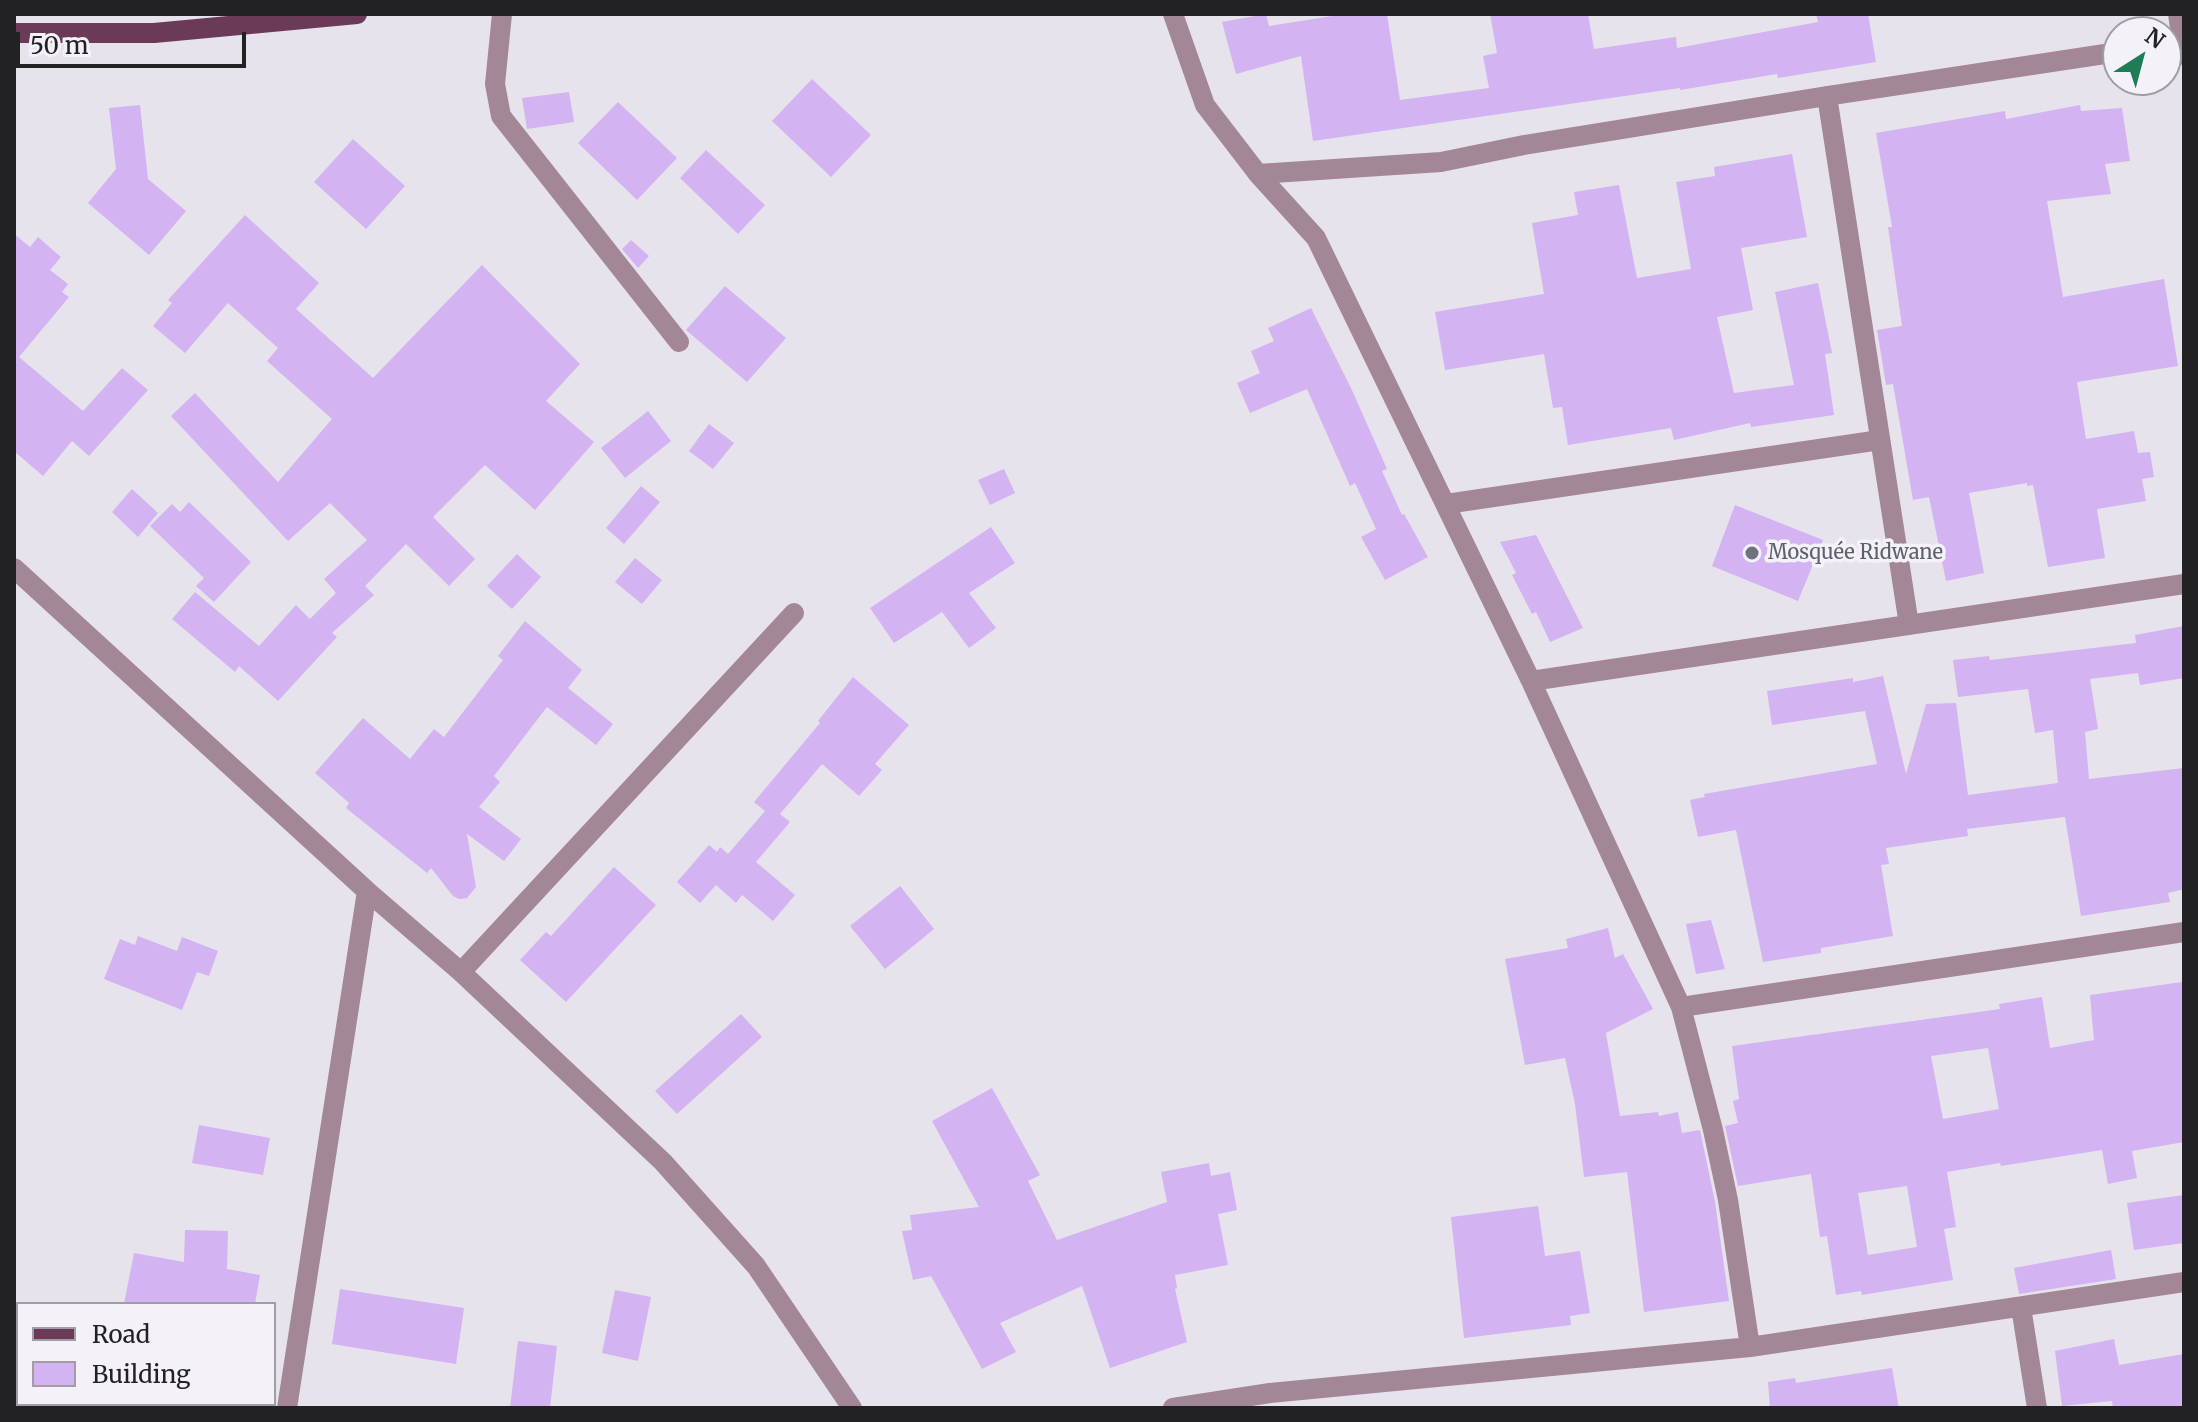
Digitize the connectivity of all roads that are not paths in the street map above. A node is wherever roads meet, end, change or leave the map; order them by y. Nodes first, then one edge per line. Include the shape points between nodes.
1 (357, 14) edge
2 (502, 14) edge
3 (1173, 14) edge
4 (14, 33) edge
5 (2102, 54) edge
6 (1827, 96) junction
7 (1258, 174) junction
8 (679, 342) dead end
9 (1880, 440) junction
10 (1446, 504) junction
11 (14, 568) edge
12 (2184, 584) edge
13 (794, 613) dead end
14 (1909, 625) junction
15 (1531, 681) junction
16 (367, 891) junction
17 (2184, 932) edge
18 (461, 972) junction
19 (1681, 1007) junction
20 (2184, 1282) edge
21 (2021, 1307) junction
22 (1750, 1347) junction
23 (287, 1408) edge
24 (852, 1408) edge
25 (1173, 1408) edge
26 (2037, 1408) edge

1 - 4 main road via 154,33
2 - 8 street via 495,84 501,116
3 - 7 street via 1205,105
5 - 6 street
6 - 7 street via 1441,162
6 - 9 street
7 - 10 street via 1316,238
9 - 10 street
9 - 14 street
10 - 15 street
11 - 16 street
12 - 14 street
13 - 18 street
14 - 15 street
15 - 19 street
16 - 18 street
16 - 23 street
17 - 19 street
18 - 24 street via 663,1162 756,1266
19 - 22 street via 1728,1200
20 - 21 street
21 - 22 street
21 - 26 street
22 - 25 street via 1270,1393

